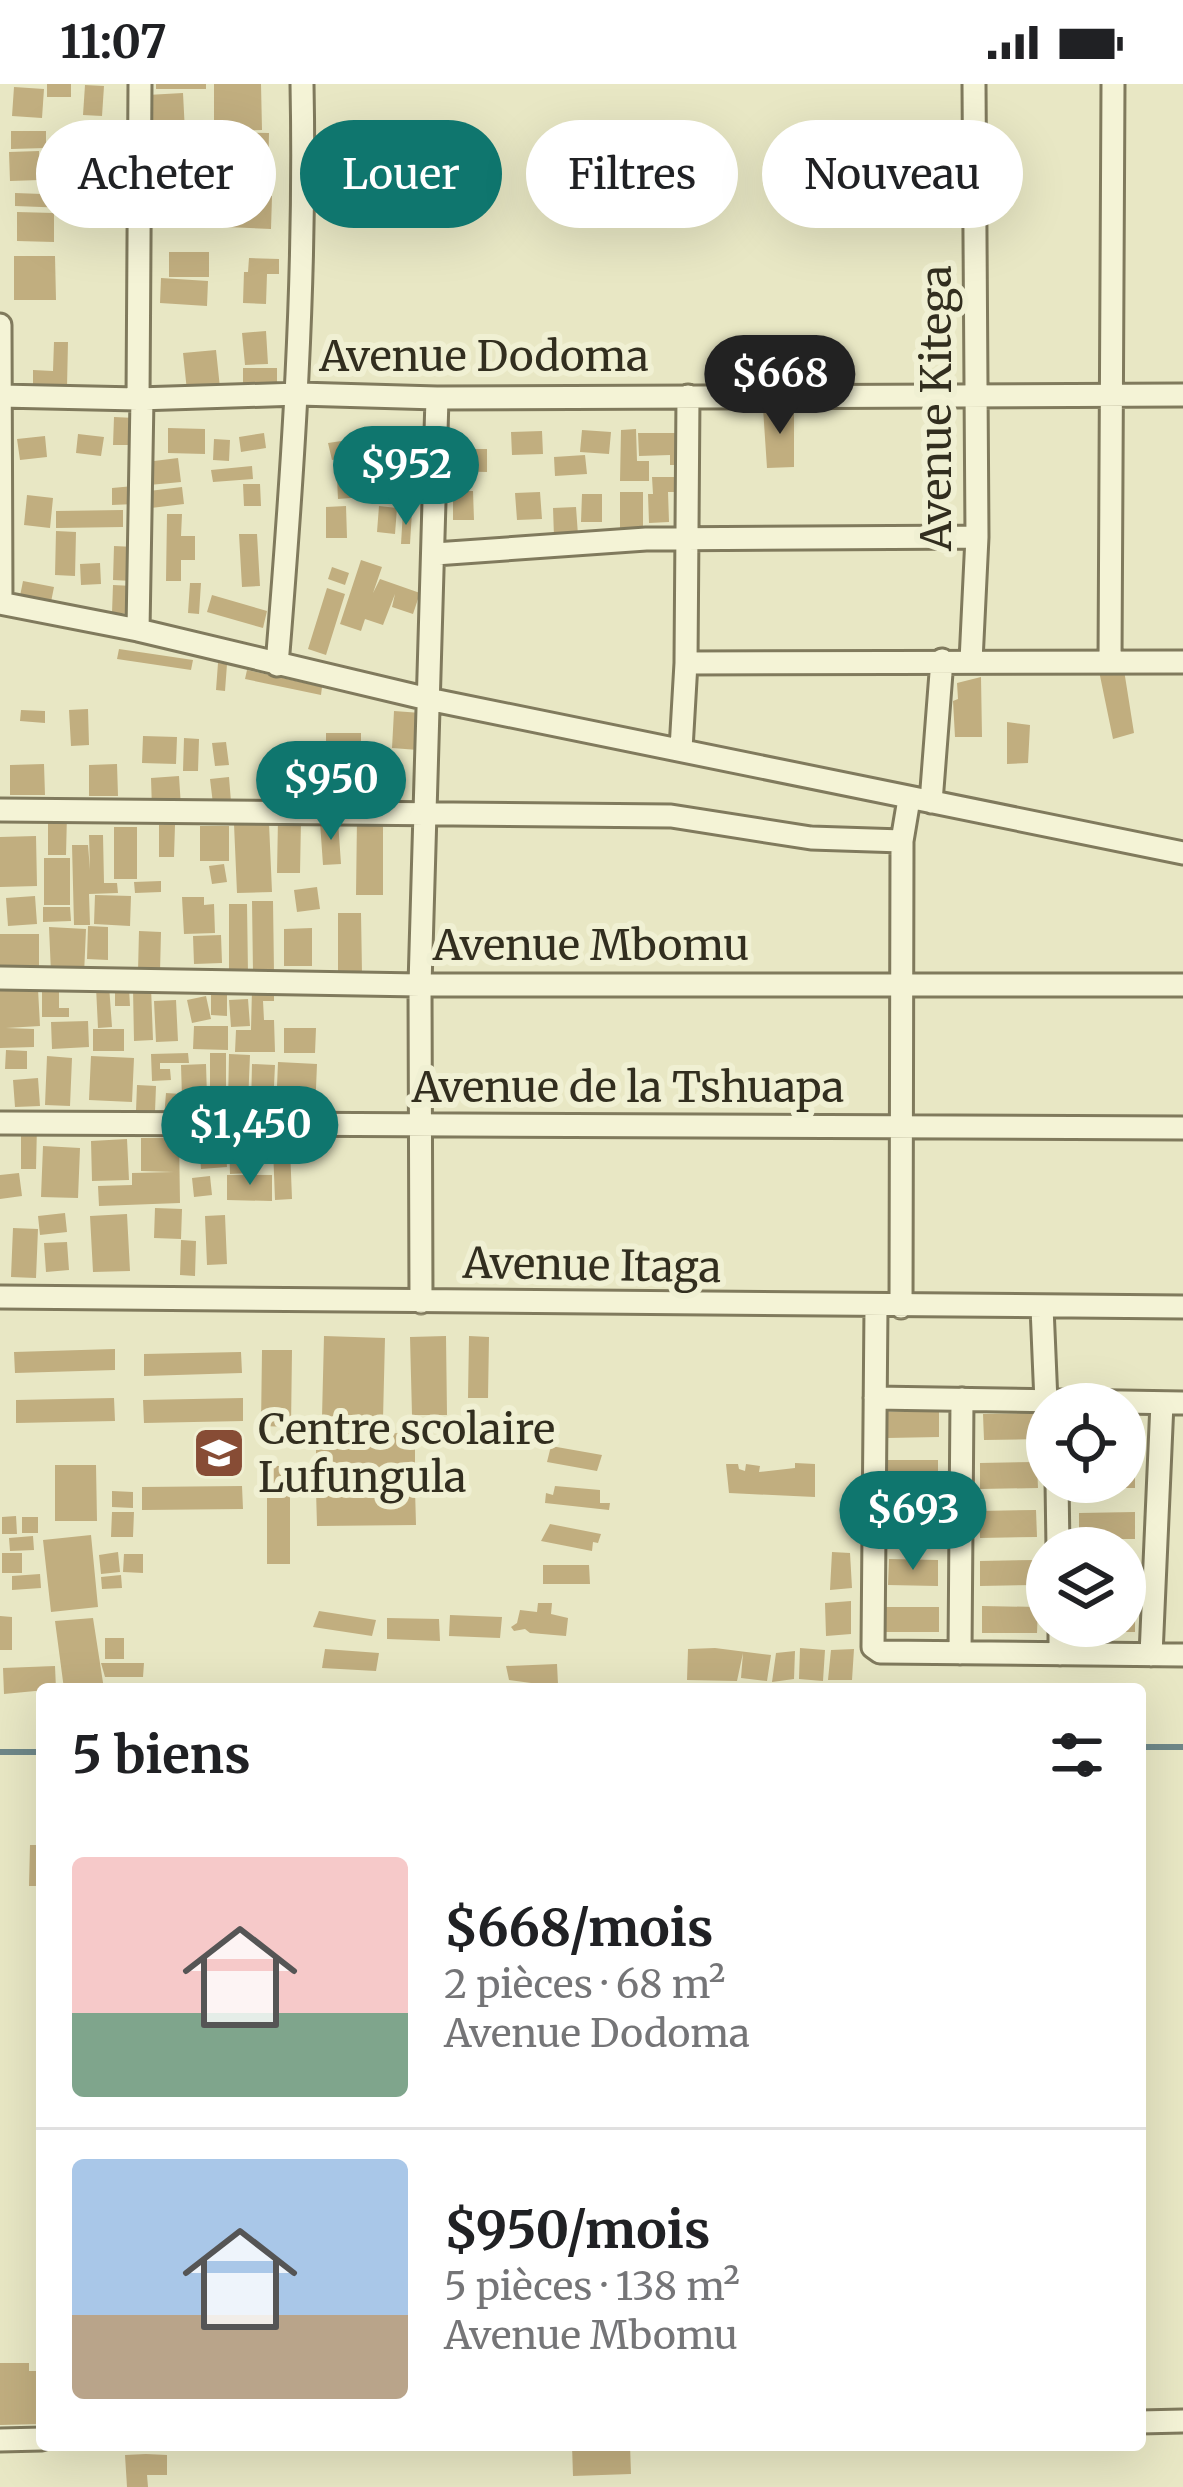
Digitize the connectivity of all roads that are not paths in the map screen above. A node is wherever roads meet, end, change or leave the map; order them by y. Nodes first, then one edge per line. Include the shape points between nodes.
1 (140, 84) edge
2 (302, 84) edge
3 (974, 84) edge
4 (1113, 84) edge
5 (0, 325) edge
6 (299, 394) junction
7 (1183, 394) edge
8 (1, 396) edge
9 (688, 396) junction
10 (976, 396) junction
11 (1112, 396) junction
12 (437, 398) junction
13 (140, 399) junction
14 (977, 537) junction
15 (687, 540) junction
16 (434, 554) junction
17 (0, 603) edge
18 (138, 629) junction
19 (942, 660) junction
20 (971, 661) junction
21 (1110, 662) junction
22 (1183, 662) edge
23 (686, 663) junction
24 (278, 665) junction
25 (428, 699) junction
26 (680, 749) junction
27 (920, 800) junction
28 (0, 810) edge
29 (424, 812) junction
30 (902, 841) junction
31 (1183, 853) edge
32 (0, 978) edge
33 (901, 984) junction
34 (420, 985) junction
35 (1183, 985) edge
36 (0, 1123) edge
37 (421, 1125) junction
38 (902, 1127) junction
39 (1183, 1128) edge
40 (0, 1297) edge
41 (421, 1302) junction
42 (876, 1307) junction
43 (901, 1307) junction
44 (1042, 1307) junction
45 (1183, 1307) edge
46 (1051, 1383) edge
47 (875, 1398) junction
48 (962, 1399) junction
49 (1026, 1402) edge
50 (1172, 1403) edge
51 (1060, 1647) edge
52 (960, 1653) junction
53 (1060, 1654) junction
54 (1150, 1655) junction
55 (1183, 1655) edge
56 (1183, 2421) edge
57 (1146, 2422) edge
58 (36, 2439) edge
59 (0, 2440) edge

1 - 13 street
2 - 6 street
3 - 10 street, Avenue Kitega
4 - 11 street
5 - 8 street
6 - 12 street, Avenue Dodoma
6 - 13 street, Avenue Dodoma
6 - 24 street
7 - 11 street, Avenue Dodoma
8 - 13 street, Avenue Dodoma
8 - 17 street
9 - 10 street, Avenue Dodoma
9 - 12 street, Avenue Dodoma
9 - 15 street
10 - 11 street, Avenue Dodoma
10 - 14 street, Avenue Kitega
11 - 21 street
12 - 16 street
13 - 18 street
14 - 15 street
14 - 20 street, Avenue Kitega
15 - 16 street
15 - 23 street
16 - 25 street
17 - 18 street
18 - 24 street
19 - 20 street
19 - 23 street
19 - 27 street
20 - 21 street
21 - 22 street
23 - 26 street
24 - 25 street
25 - 26 street
25 - 29 street
26 - 27 street
27 - 30 street
27 - 31 street
28 - 29 street
29 - 30 street via 670,816 812,838
29 - 34 street
30 - 33 street
32 - 34 street, Avenue Mbomu
33 - 34 street, Avenue Mbomu
33 - 35 street, Avenue Mbomu
33 - 38 street
34 - 37 street
36 - 37 street, Avenue de la Tshuapa
37 - 38 street, Avenue de la Tshuapa
37 - 41 street
38 - 39 street, Avenue de la Tshuapa
38 - 43 street
40 - 41 street, Avenue Itaga
41 - 42 street, Avenue Itaga
42 - 43 street, Avenue Itaga
42 - 47 street
43 - 44 street, Avenue Itaga
44 - 45 street, Avenue Itaga
44 - 46 street
47 - 48 street
47 - 52 street via 872,1647
48 - 49 street
48 - 52 street
50 - 54 street
51 - 53 street
52 - 53 street
53 - 54 street
54 - 55 street
56 - 57 street
58 - 59 street

